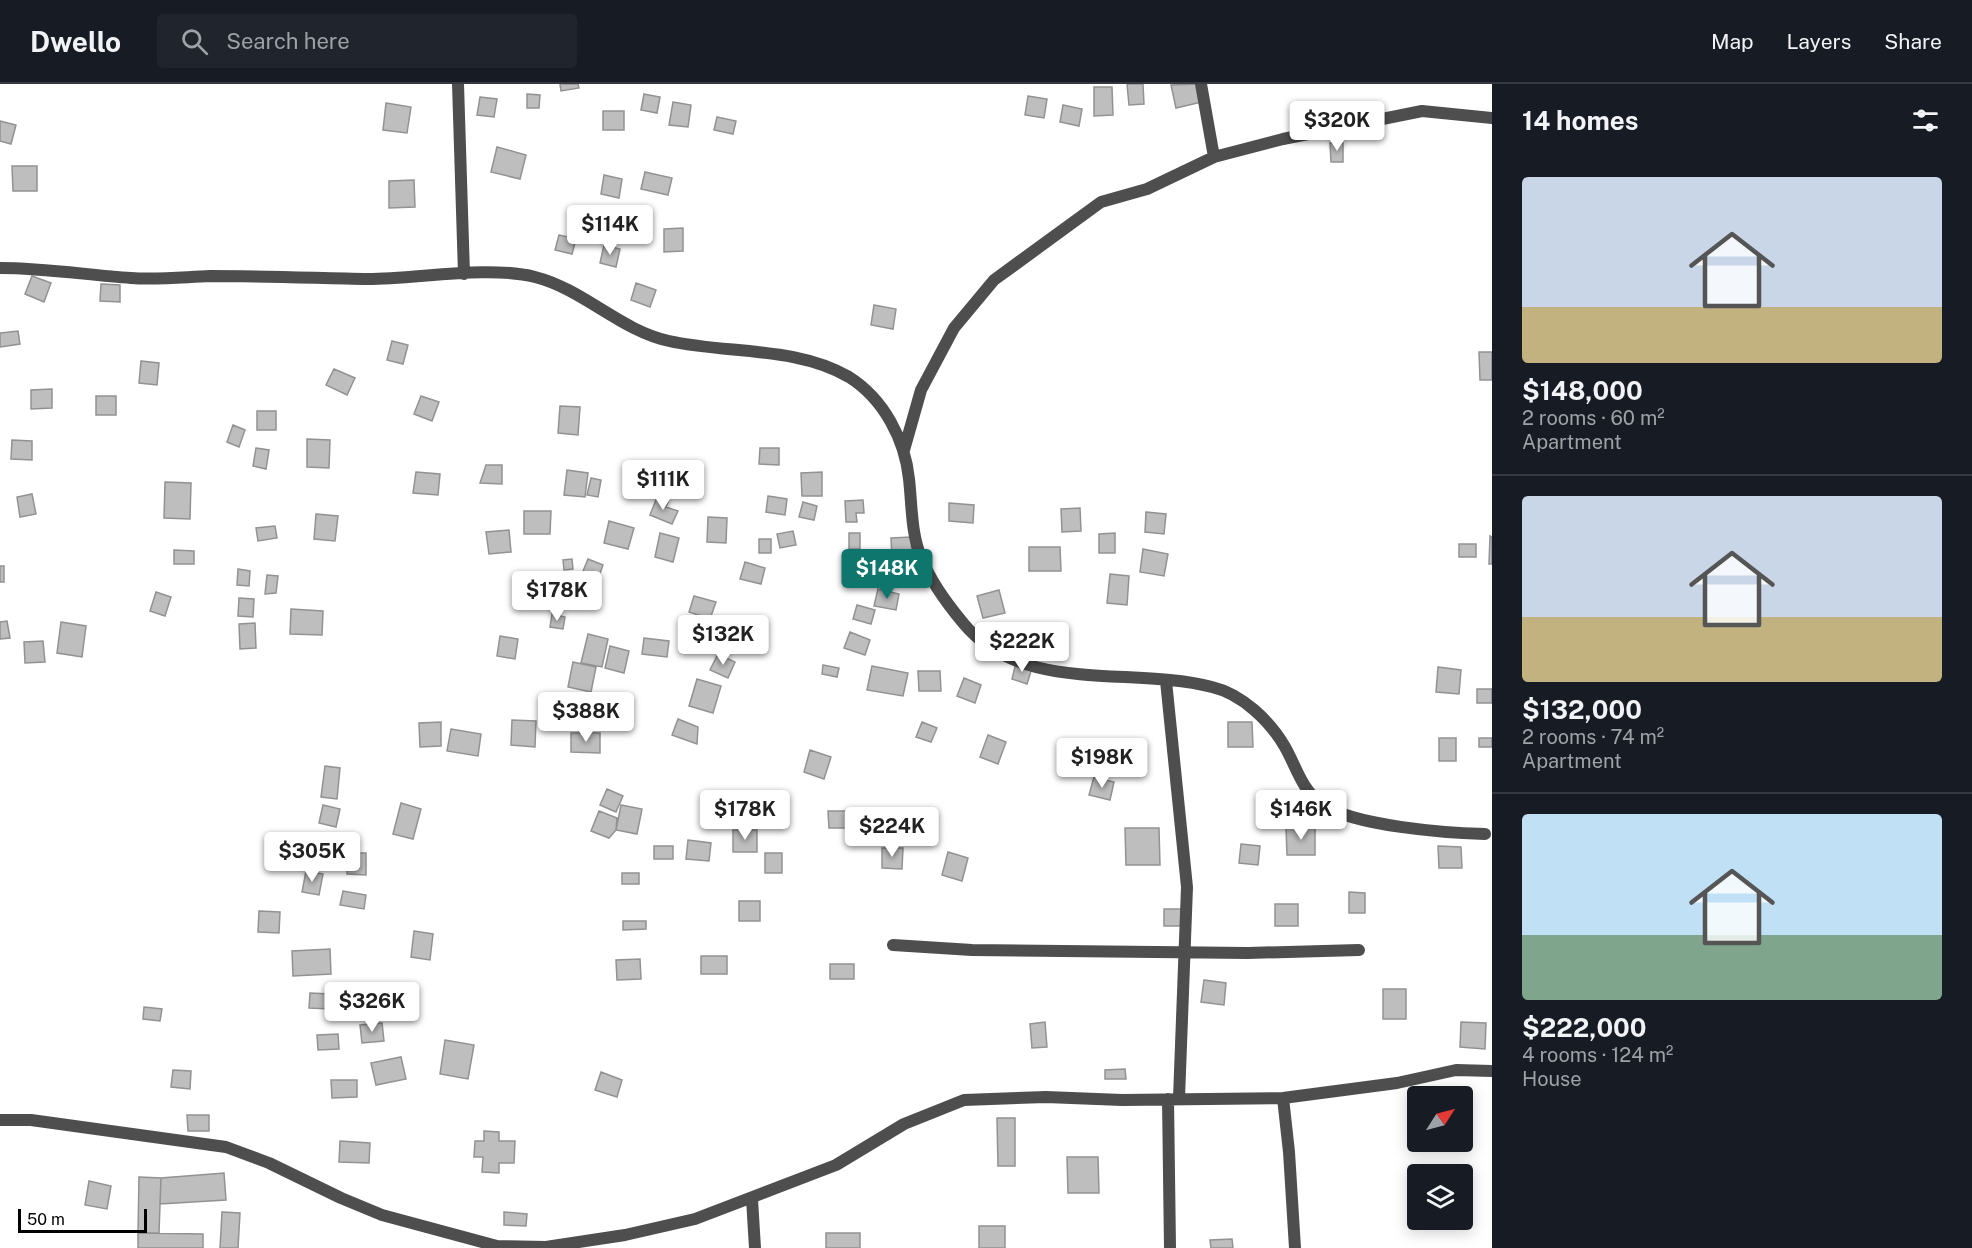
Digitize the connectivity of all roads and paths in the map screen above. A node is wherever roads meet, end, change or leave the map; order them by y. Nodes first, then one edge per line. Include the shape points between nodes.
1 (458, 84) edge
2 (1201, 84) edge
3 (1492, 118) edge
4 (1214, 157) junction
5 (0, 268) edge
6 (464, 274) junction
7 (904, 450) junction
8 (1166, 681) junction
9 (1485, 834) dead end
10 (893, 945) dead end
11 (1359, 950) dead end
12 (1186, 952) junction
13 (1492, 1071) edge
14 (1174, 1098) junction
15 (1283, 1098) junction
16 (0, 1120) edge
17 (752, 1199) junction
18 (615, 1242) edge
19 (755, 1248) edge
20 (1170, 1248) edge
21 (1295, 1248) edge

1 - 6 street
2 - 4 street
3 - 4 street via 1422,111
4 - 7 street via 1147,189 1101,202 994,280 954,328 921,390
5 - 6 street via 133,279 413,278
6 - 7 street via 534,277 661,339 809,362 848,377 874,399
7 - 8 street via 921,558 964,624 982,643 1004,657 1073,674
8 - 9 street via 1215,687 1264,718 1285,748 1302,785 1341,815
8 - 12 street via 1187,887
10 - 12 street via 972,950
11 - 12 street
12 - 14 street
13 - 15 street via 1456,1070 1397,1083
14 - 15 street
14 - 17 street via 964,1100 904,1124 836,1165
14 - 20 street
15 - 21 street
16 - 18 street via 31,1120 226,1147 382,1215 497,1246
17 - 18 street
17 - 19 street

